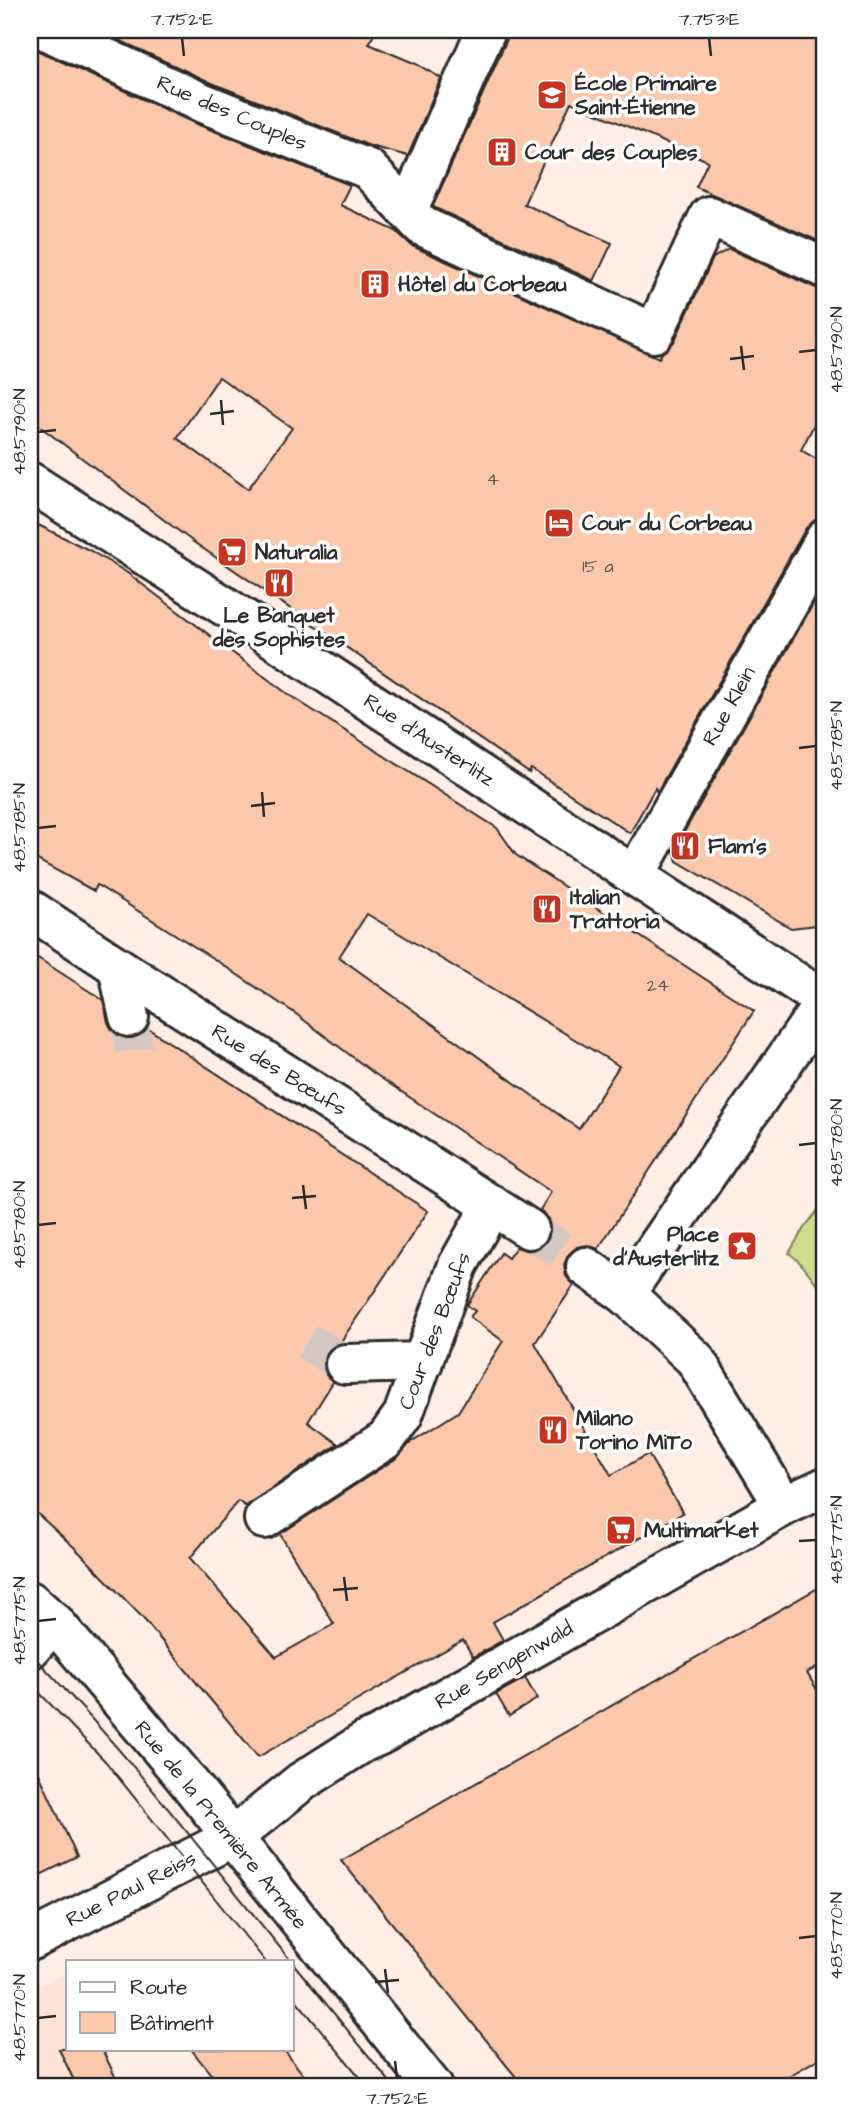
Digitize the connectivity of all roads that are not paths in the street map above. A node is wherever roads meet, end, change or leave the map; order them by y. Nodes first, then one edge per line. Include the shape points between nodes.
1 (45, 30) edge
2 (486, 30) edge
3 (408, 211) junction
4 (825, 268) edge
5 (30, 482) edge
6 (825, 539) edge
7 (635, 875) junction
8 (30, 909) edge
9 (118, 967) junction
10 (825, 1001) edge
11 (129, 1017) tunnel mouth
12 (492, 1205) junction
13 (529, 1229) tunnel mouth
14 (586, 1267) tunnel mouth
15 (625, 1294) junction
16 (423, 1362) junction
17 (345, 1364) tunnel mouth
18 (825, 1487) edge
19 (784, 1506) junction
20 (264, 1519) dead end
21 (38, 1624) edge
22 (233, 1837) junction
23 (30, 1941) edge
24 (433, 2087) edge

1 - 3 street, Rue des Couples via 204,103 368,169
2 - 3 street
3 - 4 street, Rue des Couples via 422,226 654,333 709,216
5 - 7 street, Rue d'Austerlitz
6 - 7 street, Rue Klein
7 - 10 street, Rue d'Austerlitz
8 - 9 street, Rue des Bœufs
9 - 11 street
9 - 12 street, Rue des Bœufs
10 - 15 street
12 - 13 street, Rue des Bœufs
12 - 16 street, Cour des Bœufs via 458,1265
14 - 15 street
15 - 19 street via 695,1359
16 - 17 street
16 - 20 street, Cour des Bœufs via 403,1415 386,1439
18 - 19 street
19 - 22 street, Rue Sengenwald via 364,1742 301,1782
21 - 22 street, Rue de la Première Armée
22 - 23 street, Rue Paul Reiss
22 - 24 street, Rue de la Première Armée

